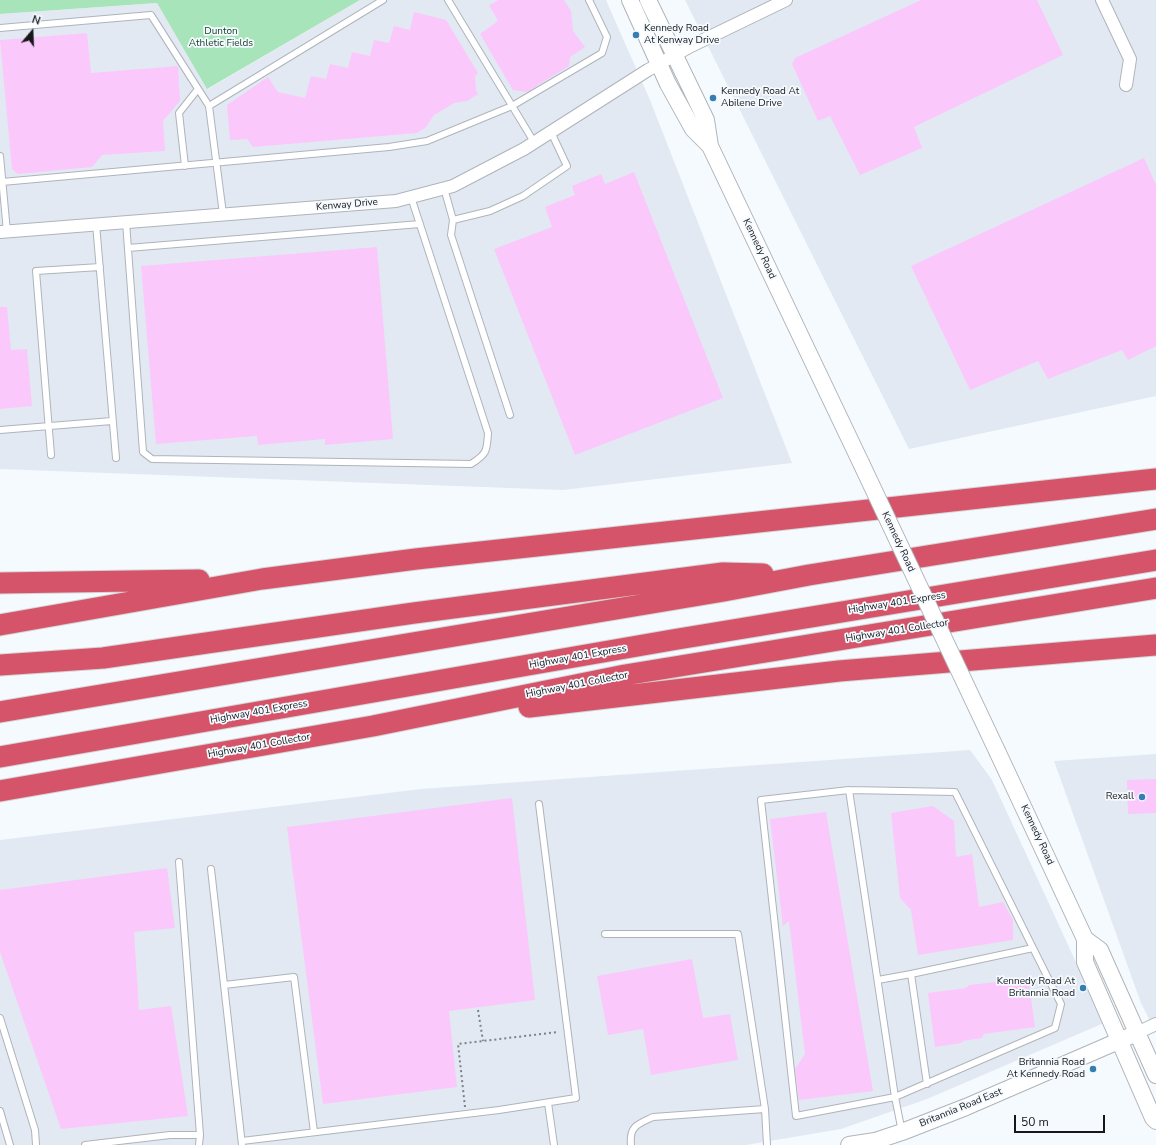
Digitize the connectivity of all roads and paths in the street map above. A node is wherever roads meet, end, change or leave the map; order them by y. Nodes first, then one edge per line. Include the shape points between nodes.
1 (383, 0) edge
2 (448, 0) edge
3 (589, 0) edge
4 (630, 0) edge
5 (648, 0) edge
6 (786, 0) edge
7 (1102, 0) edge
8 (0, 28) edge
9 (675, 55) junction
10 (659, 64) junction
11 (1126, 85) dead end
12 (198, 89) junction
13 (208, 106) junction
14 (512, 106) junction
15 (551, 132) junction
16 (534, 142) junction
17 (710, 146) junction
18 (0, 156) edge
19 (217, 163) junction
20 (185, 166) junction
21 (2, 182) junction
22 (444, 188) junction
23 (411, 197) junction
24 (223, 214) junction
25 (453, 220) junction
26 (126, 222) junction
27 (96, 224) junction
28 (420, 224) junction
29 (3, 232) edge
30 (128, 248) junction
31 (100, 267) junction
32 (510, 415) dead end
33 (112, 421) junction
34 (49, 426) junction
35 (0, 430) edge
36 (51, 455) dead end
37 (116, 458) dead end
38 (1153, 479) edge
39 (1156, 519) edge
40 (1156, 560) edge
41 (809, 575) junction
42 (262, 579) junction
43 (0, 583) edge
44 (1156, 588) edge
45 (0, 625) edge
46 (1156, 645) edge
47 (0, 665) edge
48 (0, 712) edge
49 (373, 726) junction
50 (0, 757) edge
51 (849, 790) junction
52 (0, 791) edge
53 (539, 804) dead end
54 (179, 862) dead end
55 (212, 868) dead end
56 (605, 934) dead end
57 (1085, 939) junction
58 (1033, 948) junction
59 (911, 974) junction
60 (878, 980) junction
61 (224, 985) junction
62 (478, 1010) dead end
63 (0, 1018) edge
64 (1156, 1024) edge
65 (568, 1031) junction
66 (1137, 1033) junction
67 (483, 1041) junction
68 (1119, 1041) junction
69 (1156, 1075) edge
70 (927, 1084) junction
71 (895, 1097) junction
72 (548, 1103) junction
73 (765, 1110) junction
74 (0, 1111) edge
75 (466, 1114) junction
76 (1156, 1121) edge
77 (314, 1132) junction
78 (902, 1132) junction
79 (200, 1135) junction
80 (242, 1143) edge
81 (10, 1145) edge
82 (36, 1145) edge
83 (85, 1145) edge
84 (199, 1145) edge
85 (554, 1145) edge
86 (631, 1145) edge
87 (767, 1145) edge
88 (849, 1145) edge

1 - 13 lane
2 - 14 lane
3 - 14 lane via 607,37 602,53
4 - 10 main road, Kennedy Road
5 - 9 main road, Kennedy Road
6 - 9 street, Kenway Drive
7 - 11 street via 1130,59
8 - 12 lane via 150,15
9 - 10 street, Kenway Drive
9 - 17 main road, Kennedy Road via 706,120
10 - 15 street, Kenway Drive
10 - 17 main road, Kennedy Road via 693,129
12 - 13 lane
12 - 20 lane via 179,113
13 - 19 lane
14 - 16 lane
14 - 19 lane via 427,141 389,147
15 - 16 street, Kenway Drive
15 - 25 lane via 567,166 523,196 490,211
16 - 22 street, Kenway Drive via 453,186
17 - 57 main road, Kennedy Road, bridge
18 - 21 lane
19 - 20 lane
19 - 24 lane
20 - 21 lane
21 - 29 lane
22 - 23 street, Kenway Drive
22 - 25 lane
23 - 24 street, Kenway Drive via 396,201
23 - 28 lane
24 - 26 street, Kenway Drive
25 - 32 lane via 451,235
26 - 27 street, Kenway Drive
26 - 30 lane
27 - 29 street, Kenway Drive
27 - 31 lane
28 - 30 lane
28 - 30 lane via 488,433 488,449 471,464 152,459 143,452
31 - 33 lane
31 - 34 lane via 36,272
33 - 34 lane
33 - 37 lane
34 - 35 lane
34 - 36 lane
38 - 42 highway via 416,559
39 - 41 highway
40 - 50 highway, Highway 401 Express via 672,640
41 - 47 highway via 723,573 414,613 103,658
41 - 48 highway
42 - 43 highway
42 - 45 highway
44 - 49 highway, Highway 401 Collector via 625,675
46 - 49 highway via 839,671
49 - 52 highway, Highway 401 Collector
51 - 58 lane via 955,792
51 - 60 lane
51 - 71 lane via 761,800 796,1116
53 - 65 lane
54 - 79 lane
55 - 61 lane
56 - 73 lane via 738,934
57 - 66 main road, Kennedy Road via 1100,950
57 - 68 main road, Kennedy Road via 1085,962
58 - 59 lane
58 - 70 lane via 1061,1004 1056,1028
59 - 60 lane
59 - 70 lane
60 - 71 lane
61 - 77 lane via 294,977
61 - 80 lane
62 - 67 path
63 - 82 lane via 35,1130
64 - 66 street
65 - 67 path
65 - 72 lane via 576,1098
66 - 68 main road, Britannia Road East
66 - 69 main road, Kennedy Road
67 - 75 path via 458,1044
68 - 76 main road, Kennedy Road
68 - 78 main road, Britannia Road East via 966,1108
70 - 71 lane
71 - 78 lane
72 - 75 lane
72 - 85 lane
73 - 86 lane via 653,1117 637,1124 630,1136
73 - 87 lane
74 - 81 lane
75 - 77 lane
77 - 80 lane
78 - 88 main road, Britannia Road East via 875,1141
79 - 83 lane via 170,1135
79 - 84 lane

